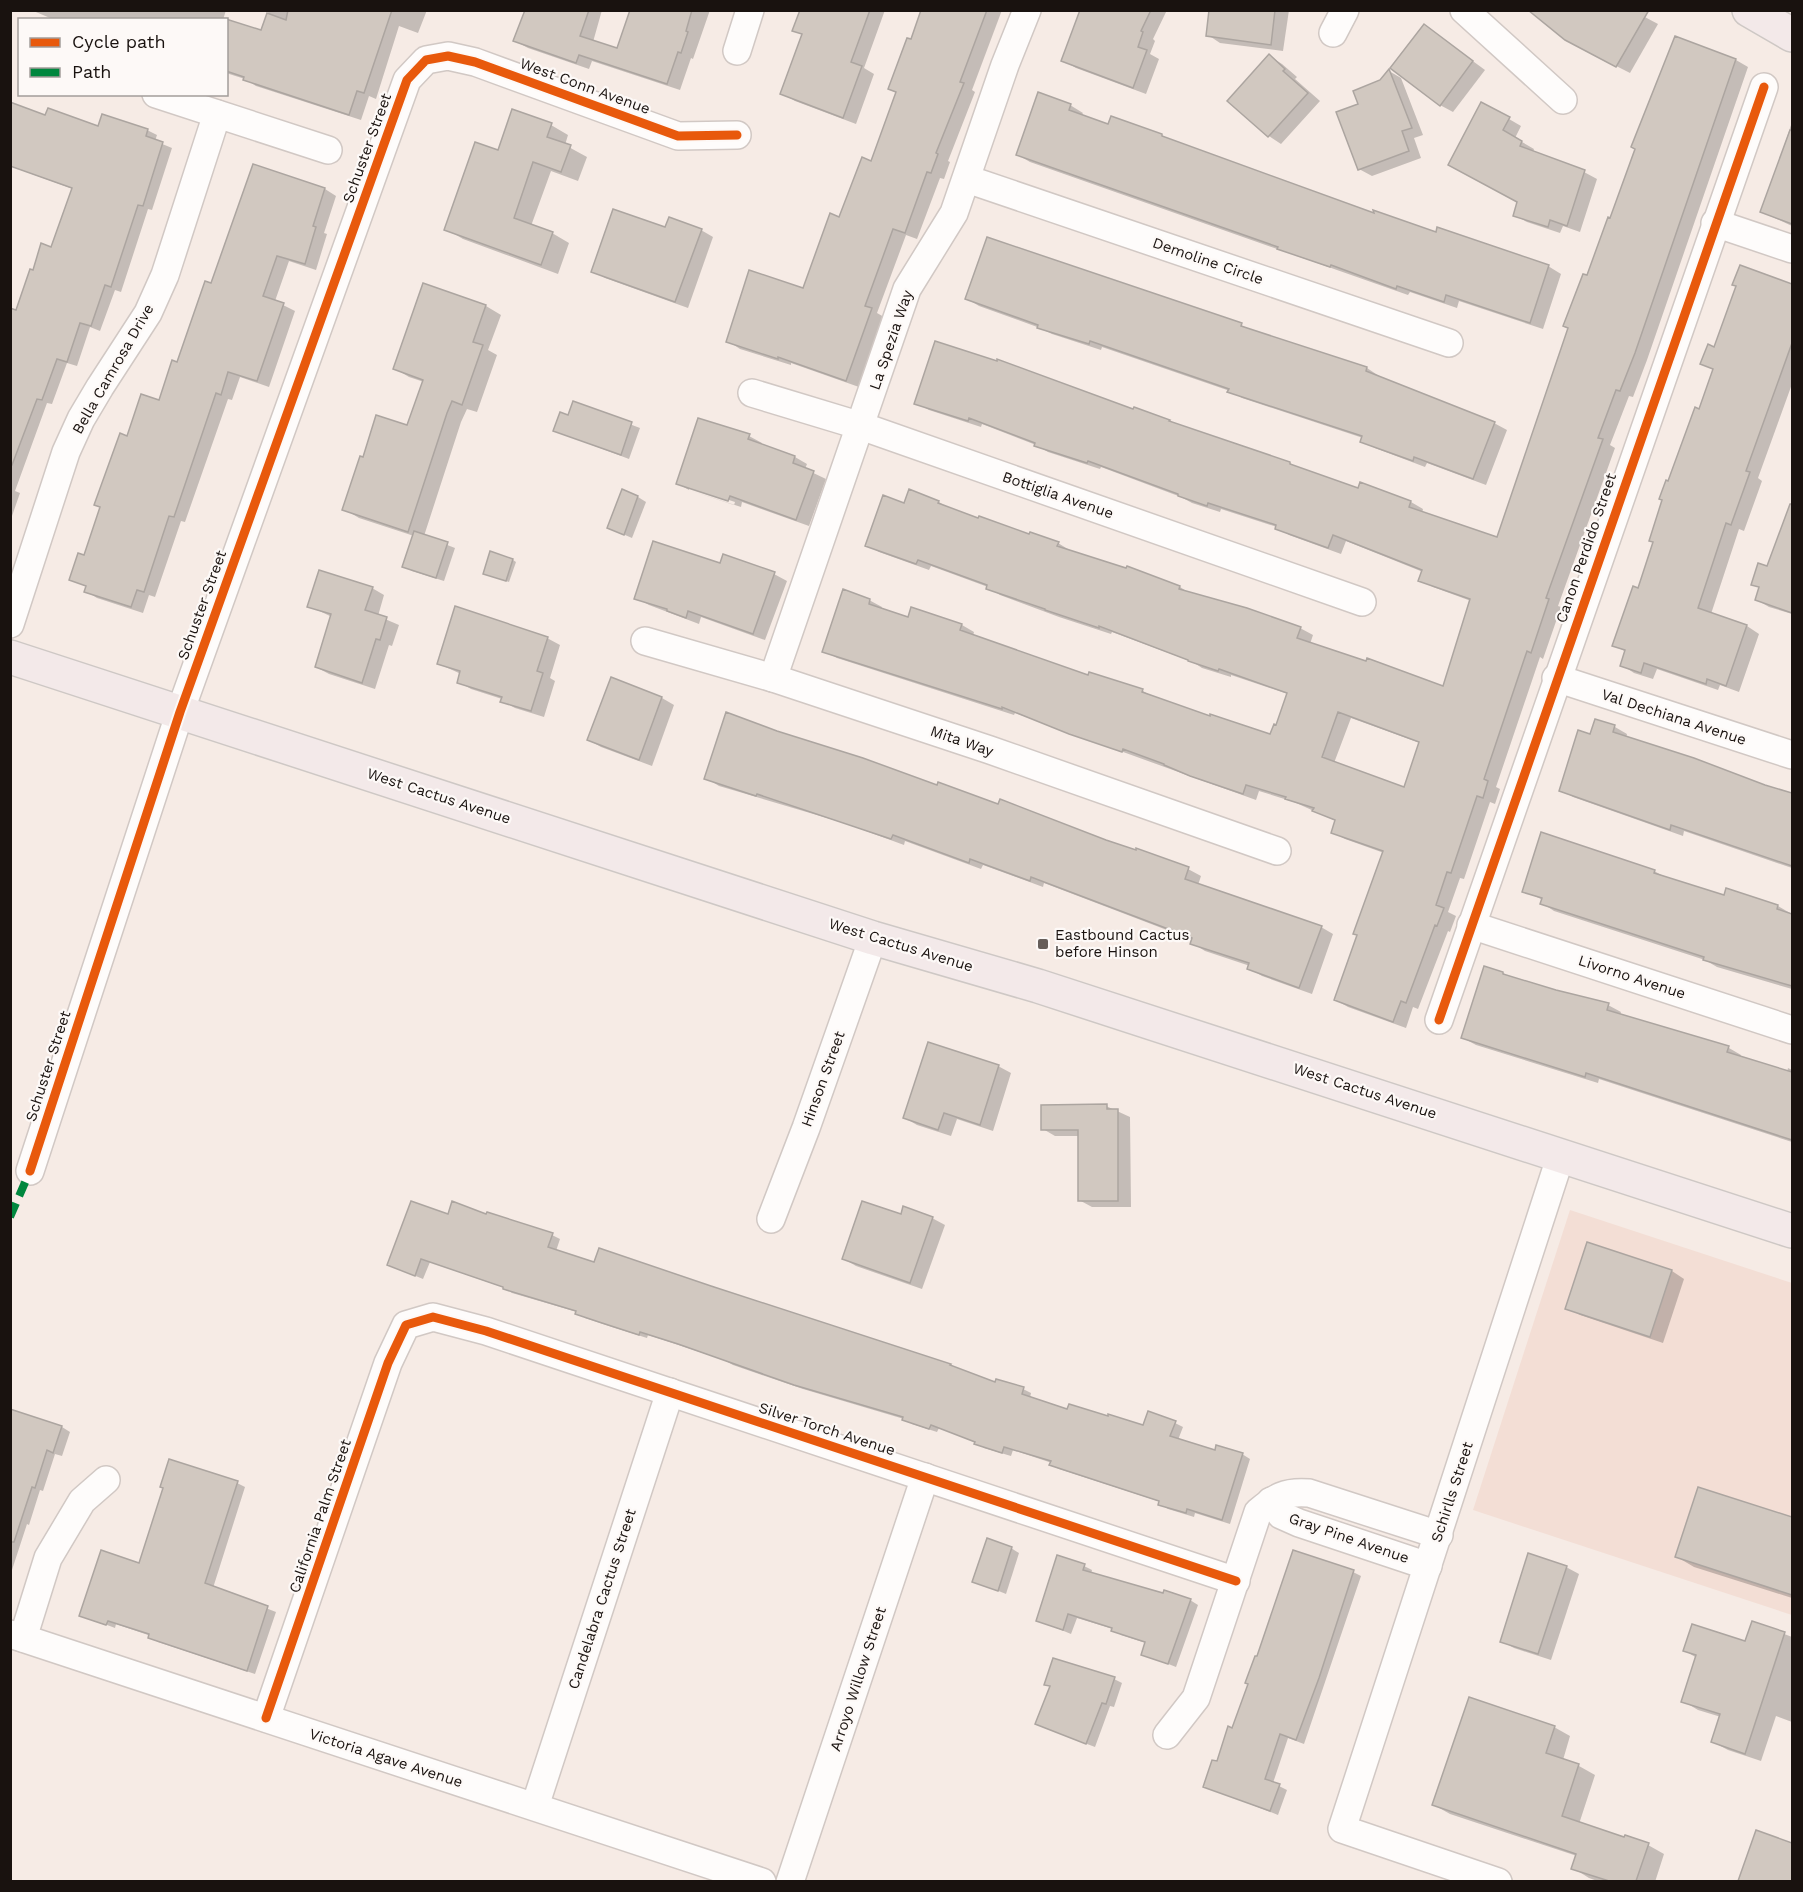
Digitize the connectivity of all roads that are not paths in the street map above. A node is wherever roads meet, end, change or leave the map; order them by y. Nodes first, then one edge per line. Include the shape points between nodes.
1 (750, 10) edge
2 (1027, 10) edge
3 (1464, 10) edge
4 (1749, 10) edge
5 (1792, 36) edge
6 (737, 51) dead end
7 (426, 60) joint
8 (1764, 87) dead end
9 (162, 96) edge
10 (1563, 100) dead end
11 (217, 114) junction
12 (736, 135) dead end
13 (328, 150) dead end
14 (966, 178) junction
15 (1715, 223) junction
16 (1792, 249) edge
17 (1449, 343) dead end
18 (752, 393) dead end
19 (861, 426) junction
20 (1362, 602) dead end
21 (10, 624) edge
22 (645, 641) dead end
23 (10, 657) edge
24 (773, 678) junction
25 (1556, 678) junction
26 (180, 712) junction
27 (1792, 755) edge
28 (1277, 852) dead end
29 (1472, 925) junction
30 (873, 938) junction
31 (1439, 1020) dead end
32 (1792, 1030) edge
33 (1561, 1155) junction
34 (30, 1171) dead end
35 (771, 1219) dead end
36 (1792, 1231) edge
37 (406, 1325) joint
38 (670, 1392) junction
39 (925, 1477) junction
40 (106, 1480) dead end
41 (1271, 1501) junction
42 (1439, 1535) junction
43 (1428, 1566) junction
44 (1236, 1581) junction
45 (17, 1636) edge
46 (266, 1718) junction
47 (1167, 1735) dead end
48 (535, 1806) junction
49 (762, 1881) edge
50 (790, 1881) edge
51 (1498, 1881) edge

1 - 6 street
2 - 14 street, La Spezia Way
3 - 10 street
4 - 5 main road
7 - 12 street, West Conn Avenue via 448,56 475,62 678,136
7 - 26 street, Schuster Street via 407,80
8 - 15 street, Canon Perdido Street
9 - 11 street
11 - 13 street
11 - 21 street, Bella Camrosa Drive via 165,275 148,314 100,387 66,452
14 - 17 street, Demoline Circle
14 - 19 street, La Spezia Way via 954,213 907,289
15 - 16 street
15 - 25 street, Canon Perdido Street
18 - 19 street, Bottiglia Avenue
19 - 20 street, Bottiglia Avenue
19 - 24 street, La Spezia Way
22 - 24 street, Mita Way
23 - 26 main road, West Cactus Avenue
24 - 28 street, Mita Way
25 - 27 street, Val Dechiana Avenue
25 - 29 street, Canon Perdido Street
26 - 30 main road, West Cactus Avenue
26 - 34 street, Schuster Street
29 - 31 street, Canon Perdido Street
29 - 32 street, Livorno Avenue
30 - 33 main road, West Cactus Avenue via 1049,990
30 - 35 street, Hinson Street
33 - 36 main road, West Cactus Avenue
33 - 42 street, Schirlls Street
37 - 38 street, Silver Torch Avenue via 432,1317
37 - 46 street, California Palm Street via 388,1363
38 - 39 street, Silver Torch Avenue
38 - 48 street, Candelabra Cactus Street
39 - 44 street, Silver Torch Avenue
39 - 50 street, Arroyo Willow Street
40 - 45 street via 82,1501 48,1558
41 - 42 street, Gray Pine Avenue via 1290,1492 1309,1493
41 - 43 street, Gray Pine Avenue via 1281,1515
41 - 44 street via 1258,1512
42 - 43 street, Schirlls Street
43 - 51 street, Schirlls Street via 1342,1829
44 - 47 street via 1196,1698
45 - 46 street, Victoria Agave Avenue
46 - 48 street, Victoria Agave Avenue
48 - 49 street, Victoria Agave Avenue

